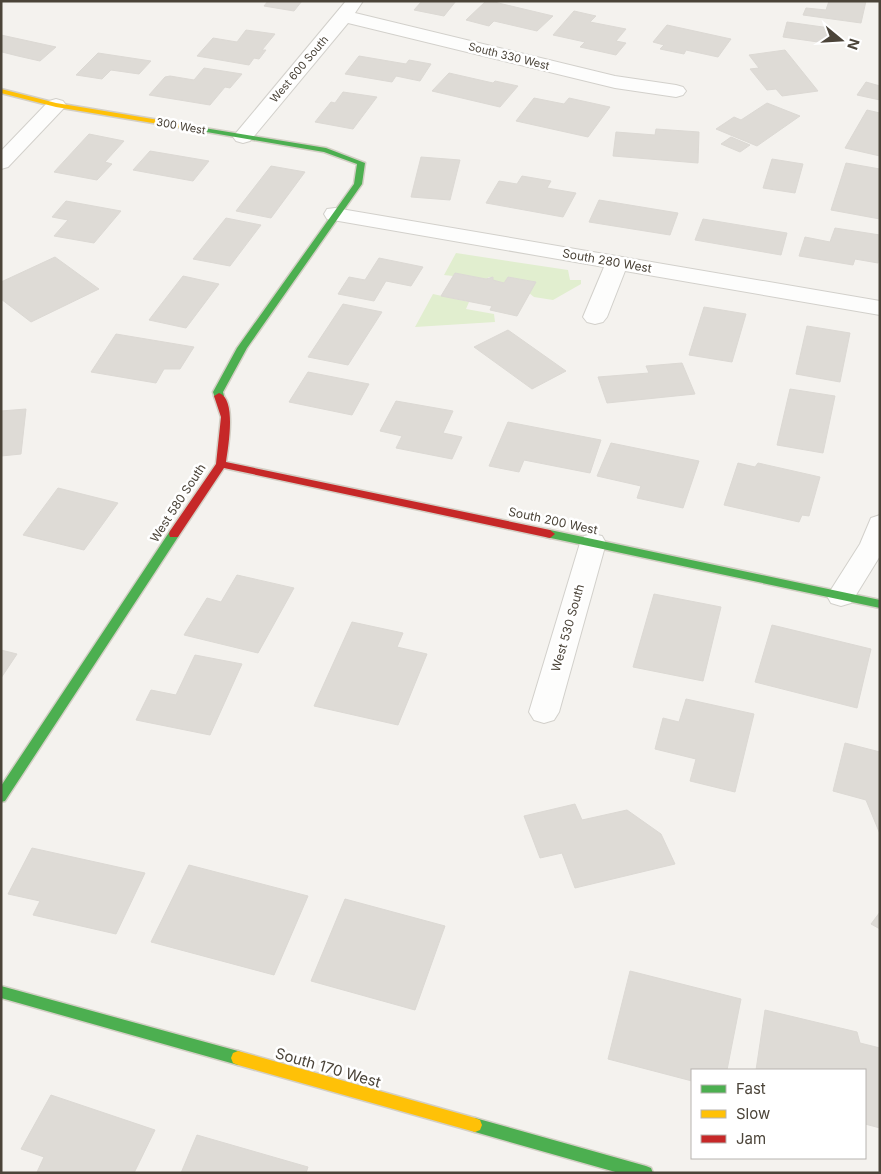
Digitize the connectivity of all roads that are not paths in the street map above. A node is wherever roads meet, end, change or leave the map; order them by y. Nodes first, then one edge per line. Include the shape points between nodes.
1 (356, 1) edge
2 (344, 16) junction
3 (676, 90) dead end
4 (1, 91) edge
5 (56, 105) junction
6 (243, 137) junction
7 (1, 163) edge
8 (361, 163) joint
9 (335, 214) junction
10 (617, 262) junction
11 (880, 308) edge
12 (595, 318) dead end
13 (221, 464) junction
14 (880, 524) edge
15 (593, 543) junction
16 (841, 596) junction
17 (880, 604) edge
18 (544, 712) dead end
19 (1, 798) edge
20 (1, 992) edge
21 (646, 1173) edge

1 - 2 street, West 600 South
2 - 3 street, South 330 West via 615,82
2 - 6 street, West 600 South
4 - 5 street, 300 West
5 - 6 street, 300 West
5 - 7 street
6 - 8 street, 300 West via 326,150
8 - 9 street, West 580 South via 358,184
9 - 10 street, South 280 West
9 - 13 street, West 580 South via 242,348 218,392 226,416
10 - 11 street, South 280 West
10 - 12 street
13 - 15 street, South 200 West
13 - 19 street, West 580 South
14 - 16 street via 873,545
15 - 16 street, South 200 West
15 - 18 street, West 530 South
16 - 17 street, South 200 West
20 - 21 street, South 170 West

